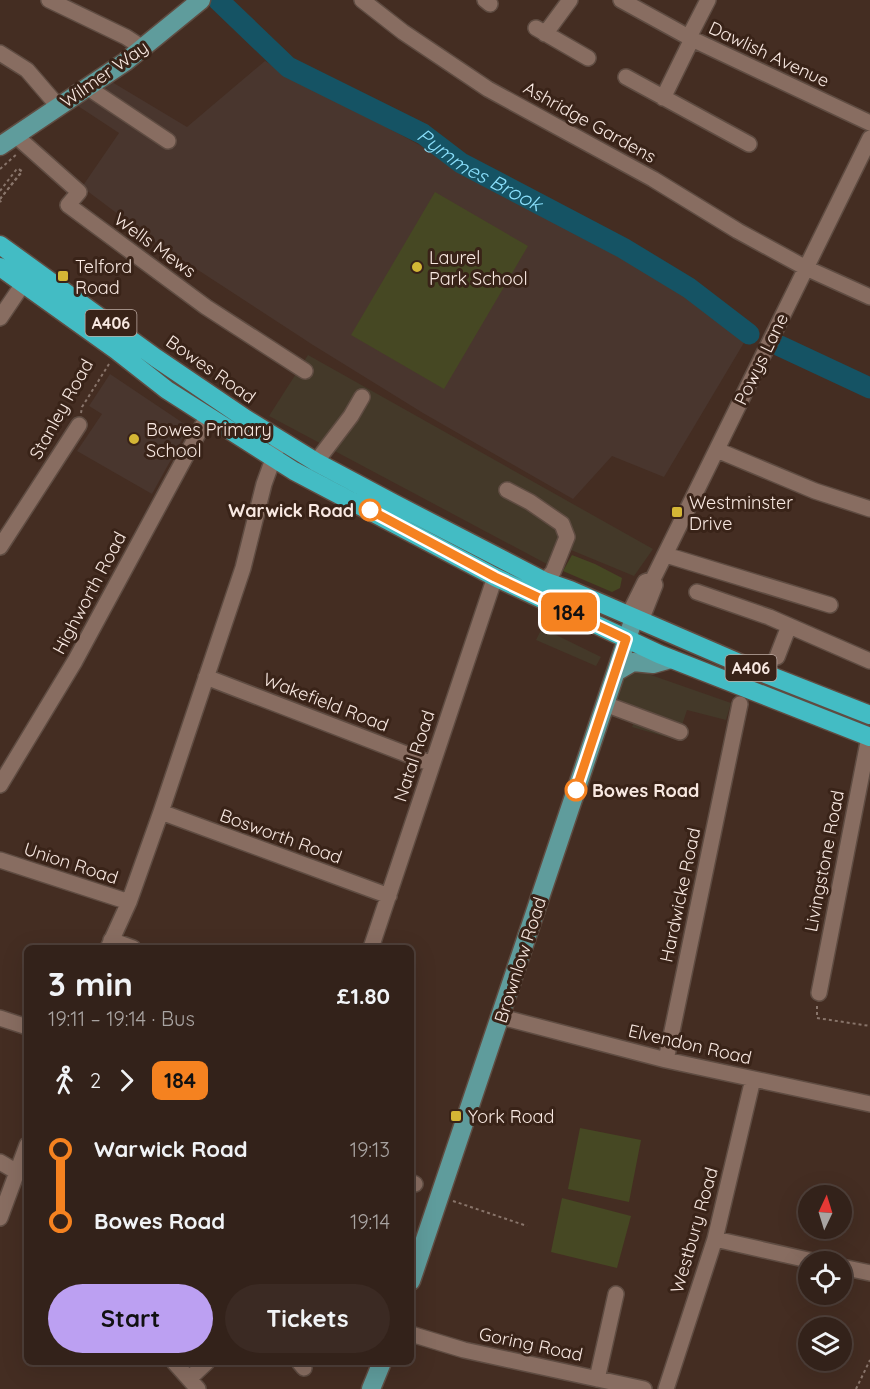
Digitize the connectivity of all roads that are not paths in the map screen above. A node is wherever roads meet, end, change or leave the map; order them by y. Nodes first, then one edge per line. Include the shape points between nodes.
1 (50, 0) edge
2 (201, 0) edge
3 (362, 0) edge
4 (570, 0) edge
5 (621, 0) edge
6 (708, 0) edge
7 (691, 38) junction
8 (143, 48) junction
9 (0, 53) edge
10 (588, 58) dead end
11 (626, 77) dead end
12 (87, 87) junction
13 (663, 98) junction
14 (58, 106) junction
15 (870, 123) edge
16 (870, 138) edge
17 (168, 141) dead end
18 (8, 143) edge
19 (749, 144) dead end
20 (0, 245) edge
21 (0, 267) edge
22 (806, 268) junction
23 (23, 284) junction
24 (870, 297) edge
25 (0, 318) edge
26 (305, 371) dead end
27 (362, 397) dead end
28 (207, 417) junction
29 (79, 425) road end
30 (280, 440) junction
31 (717, 450) junction
32 (274, 458) junction
33 (316, 462) junction
34 (507, 490) dead end
35 (870, 508) edge
36 (0, 547) edge
37 (666, 555) junction
38 (495, 577) junction
39 (544, 581) junction
40 (697, 592) dead end
41 (830, 605) dead end
42 (634, 618) junction
43 (789, 626) junction
44 (626, 639) junction
45 (777, 657) dead end
46 (671, 659) junction
47 (870, 661) edge
48 (616, 672) junction
49 (206, 677) junction
50 (742, 696) junction
51 (605, 704) junction
52 (870, 715) edge
53 (680, 732) dead end
54 (870, 737) edge
55 (432, 764) junction
56 (0, 785) edge
57 (161, 812) junction
58 (0, 860) edge
59 (388, 896) junction
60 (129, 902) junction
61 (110, 944) edge
62 (372, 945) edge
63 (819, 993) road end
64 (501, 1017) junction
65 (0, 1018) edge
66 (24, 1026) edge
67 (666, 1060) junction
68 (753, 1079) junction
69 (870, 1104) edge
70 (24, 1158) edge
71 (0, 1162) edge
72 (19, 1179) edge
73 (0, 1218) edge
74 (715, 1239) junction
75 (798, 1258) edge
76 (852, 1270) edge
77 (414, 1272) edge
78 (870, 1274) edge
79 (616, 1294) dead end
80 (414, 1335) edge
81 (177, 1365) edge
82 (205, 1365) edge
83 (381, 1365) edge
84 (589, 1381) edge
85 (194, 1384) edge
86 (371, 1389) edge
87 (644, 1389) edge
88 (666, 1389) edge

1 - 8 street
2 - 8 main road, Wilmer Way
3 - 22 street, Ashridge Gardens via 488,89
4 - 10 street via 540,31
5 - 7 street, Dawlish Avenue
6 - 7 street
7 - 13 street
7 - 15 street, Dawlish Avenue
8 - 12 main road, Wilmer Way
9 - 14 street via 27,70
11 - 13 street
12 - 14 main road, Wilmer Way
12 - 17 street
13 - 19 street
14 - 18 main road, Wilmer Way
16 - 22 street, Powys Lane
18 - 26 street, Wells Mews via 79,192 68,205 206,307
20 - 30 highway, Bowes Road / A406 via 156,358
21 - 23 highway, A406
22 - 24 street, Ashridge Gardens
22 - 31 street, Powys Lane
23 - 25 street
23 - 28 highway, A406
27 - 33 street
28 - 32 highway, A406
28 - 56 street, Highworth Road via 75,661
29 - 36 street, Stanley Road
30 - 32 street
30 - 33 highway, Bowes Road / A406
31 - 35 street via 814,491
31 - 37 street, Powys Lane
32 - 38 highway, A406
32 - 49 street via 243,568
33 - 39 highway, Bowes Road / A406
34 - 39 street via 562,524 567,537 553,572
37 - 41 street
37 - 42 street, Powys Lane via 653,579 641,589 632,608
38 - 44 highway, A406
38 - 55 street, Natal Road
39 - 42 highway, Bowes Road / A406
39 - 44 main road, A406 via 620,622 625,626
40 - 43 street
42 - 44 main road, Powys Lane
42 - 52 highway, Bowes Road / A406
43 - 45 street
43 - 47 street
44 - 46 highway, A406
44 - 48 main road, Brownlow Road
46 - 48 main road via 653,664 633,662
46 - 50 highway, A406
48 - 51 main road, Brownlow Road
49 - 55 street, Wakefield Road
49 - 57 street
50 - 54 highway, A406
50 - 67 street, Hardwicke Road
51 - 53 street
51 - 64 main road, Brownlow Road
54 - 63 street, Livingstone Road
55 - 59 street, Natal Road
57 - 59 street, Bosworth Road
57 - 60 street
58 - 60 street, Union Road
59 - 62 street, Natal Road
60 - 61 street
64 - 67 street, Elvendon Road
64 - 77 main road, Brownlow Road
65 - 66 street
67 - 68 street, Elvendon Road
68 - 69 street, Elvendon Road
68 - 74 street, Westbury Road
70 - 72 street
71 - 72 street
72 - 73 street
74 - 75 street
74 - 88 street, Westbury Road
76 - 78 street
79 - 84 street
80 - 84 street, Goring Road
81 - 85 street
82 - 85 street
83 - 86 main road
84 - 87 street, Goring Road

